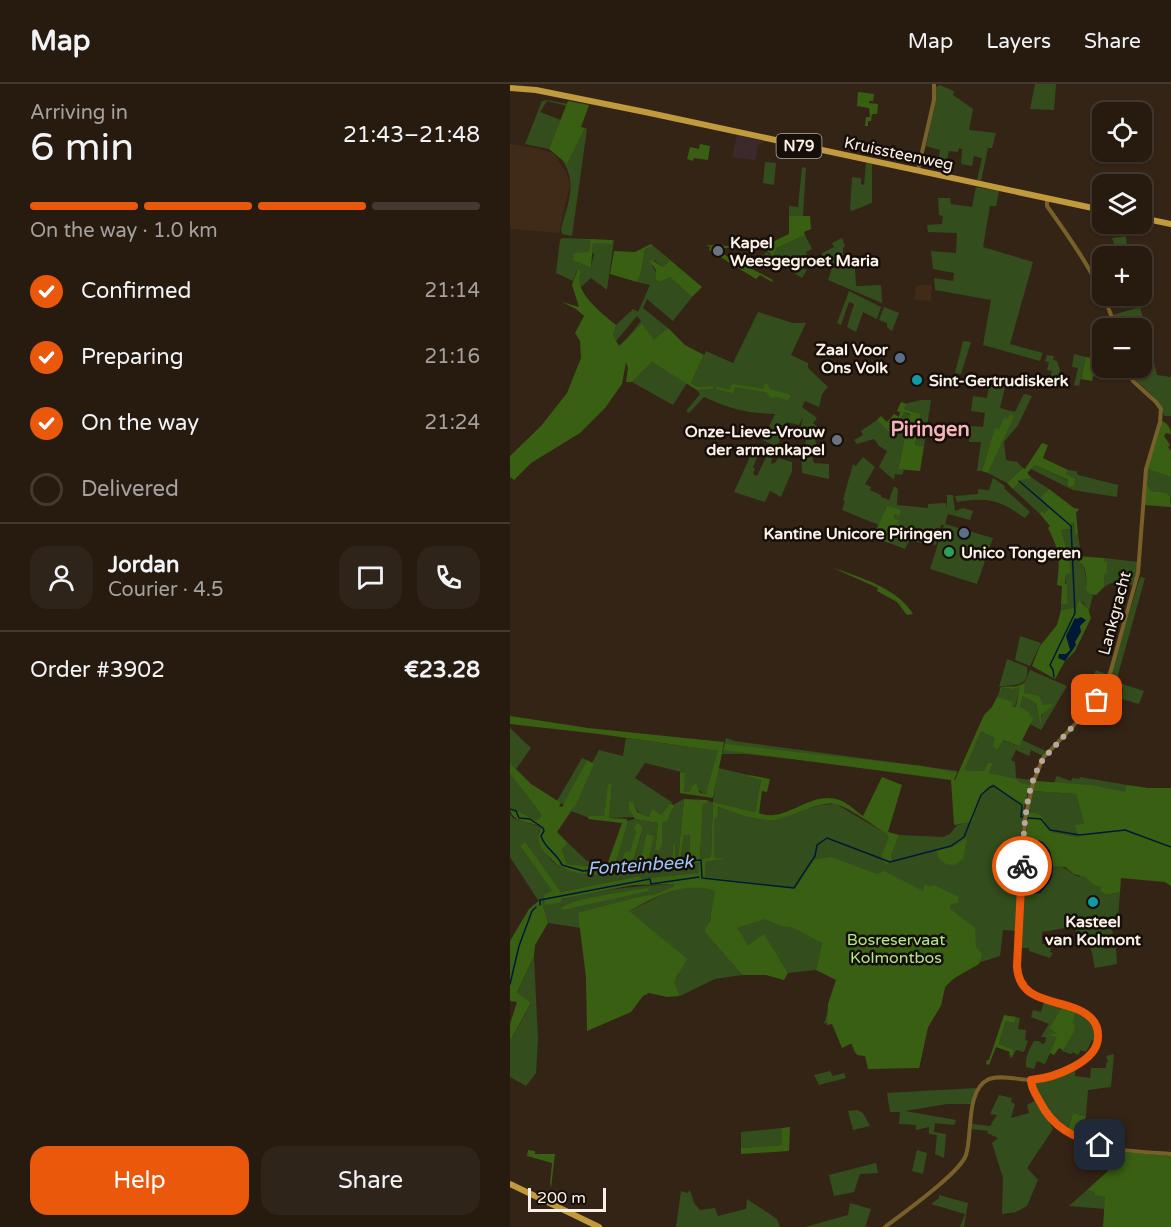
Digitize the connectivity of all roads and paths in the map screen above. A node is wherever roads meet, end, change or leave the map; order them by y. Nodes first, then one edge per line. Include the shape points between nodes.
1 (934, 84) edge
2 (510, 88) edge
3 (919, 171) junction
4 (1047, 198) junction
5 (1092, 207) edge
6 (1152, 220) edge
7 (1171, 224) edge
8 (1112, 318) edge
9 (1131, 378) edge
10 (1031, 1080) junction
11 (1171, 1154) edge
12 (510, 1184) edge
13 (599, 1227) edge
14 (885, 1227) edge

1 - 3 street
2 - 3 main road, Kruissteenweg / N79 via 536,90
3 - 4 main road, Kruissteenweg / N79
4 - 5 main road, Kruissteenweg / N79
4 - 8 street via 1047,206 1088,268
6 - 7 main road
9 - 10 street, Lankgracht via 1161,409 1146,469 1136,584 1103,691 1044,758 1033,783 1024,833 1018,974 1032,994 1089,1017 1096,1025 1098,1038 1093,1053 1083,1062 1050,1077
10 - 11 street via 1044,1111 1066,1132 1106,1146
10 - 14 street via 995,1078 980,1086 974,1098 965,1158
12 - 13 main road

